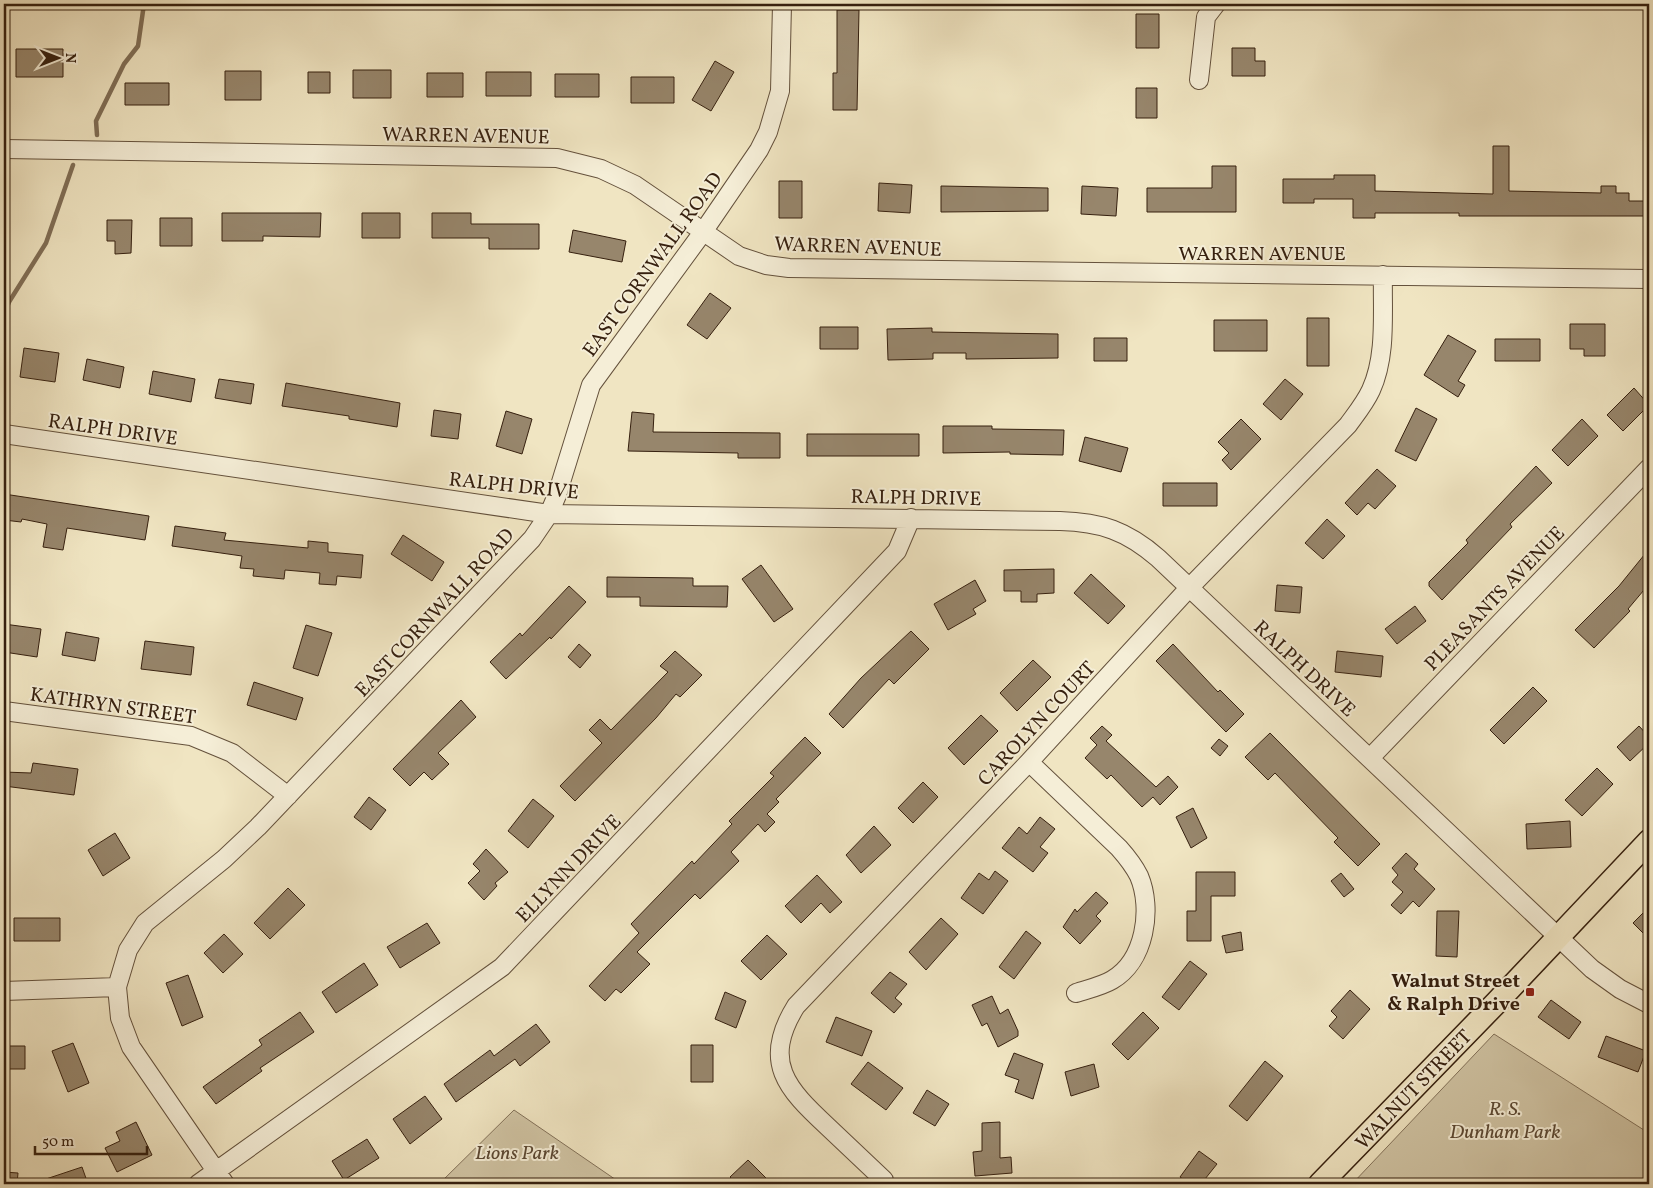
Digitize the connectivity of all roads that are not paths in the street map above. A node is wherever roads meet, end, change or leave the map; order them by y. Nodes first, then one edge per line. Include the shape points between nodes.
1 (782, 4) edge
2 (1216, 4) edge
3 (1199, 80) dead end
4 (4, 149) edge
5 (703, 232) junction
6 (1382, 276) junction
7 (1649, 279) edge
8 (4, 434) edge
9 (1649, 468) edge
10 (549, 514) junction
11 (910, 518) junction
12 (1189, 588) junction
13 (4, 711) edge
14 (1370, 758) junction
15 (1029, 762) junction
16 (288, 796) junction
17 (1649, 841) edge
18 (1557, 938) junction
19 (117, 987) junction
20 (4, 991) edge
21 (1076, 994) dead end
22 (1649, 1004) edge
23 (220, 1178) edge
24 (884, 1180) dead end
25 (198, 1184) edge
26 (1320, 1184) edge

1 - 5 street, EAST CORNWALL ROAD via 781,76 773,121 759,150
2 - 3 street via 1206,17
4 - 5 street, WARREN AVENUE via 557,158 582,163 619,177
5 - 6 street, WARREN AVENUE via 752,262 789,268
5 - 10 street, EAST CORNWALL ROAD via 592,386
6 - 7 street, WARREN AVENUE
6 - 12 street, CAROLYN COURT via 1377,374 1362,407
8 - 10 street, RALPH DRIVE
9 - 14 street, PLEASANTS AVENUE
10 - 11 street, RALPH DRIVE
10 - 16 street, EAST CORNWALL ROAD via 532,539
11 - 12 street, RALPH DRIVE via 1097,524 1114,529 1144,546
11 - 23 street, ELLYNN DRIVE via 897,551 502,967
12 - 14 street, RALPH DRIVE
12 - 15 street, CAROLYN COURT
13 - 16 street, KATHRYN STREET via 191,736 232,753
14 - 18 street, RALPH DRIVE
15 - 21 street via 1119,848 1132,863 1144,892 1146,921 1133,959 1112,980
15 - 24 street, CAROLYN COURT via 796,1006 783,1032 781,1063 791,1091
16 - 19 street, EAST CORNWALL ROAD via 224,859 145,923 128,950
17 - 18 main road, WALNUT STREET
18 - 22 street, RALPH DRIVE via 1592,969
18 - 26 main road, WALNUT STREET
19 - 20 street
19 - 23 street, EAST CORNWALL ROAD via 120,1018 131,1047
23 - 25 street, ELLYNN DRIVE

